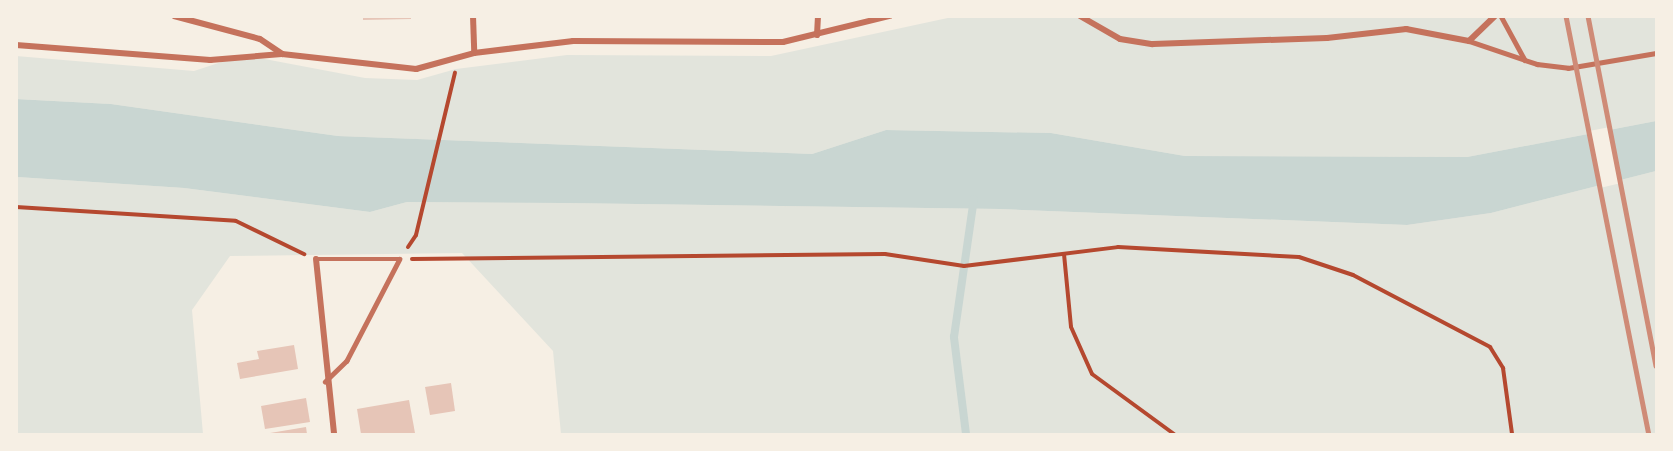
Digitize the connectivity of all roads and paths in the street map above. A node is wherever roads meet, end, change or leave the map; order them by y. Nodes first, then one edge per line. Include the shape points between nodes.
1 (174, 16) edge
2 (473, 16) edge
3 (818, 16) edge
4 (890, 16) edge
5 (1080, 16) edge
6 (1495, 16) edge
7 (1502, 16) edge
8 (817, 35) junction
9 (1469, 41) junction
10 (16, 45) edge
11 (474, 53) junction
12 (1656, 53) edge
13 (282, 54) junction
14 (458, 58) junction
15 (1525, 60) junction
16 (16, 207) edge
17 (416, 235) dead end
18 (1064, 254) junction
19 (316, 259) junction
20 (400, 260) junction
21 (325, 382) junction
22 (334, 435) edge
23 (1174, 435) edge
24 (1512, 435) edge

1 - 13 street via 260,39
2 - 11 street
3 - 8 street
4 - 8 street
5 - 9 street via 1097,30 1152,44 1327,38 1406,29
6 - 9 street
7 - 15 lane
8 - 11 street via 725,46 573,41
9 - 15 lane
10 - 13 street via 210,60
11 - 14 street
12 - 15 lane via 1568,68
13 - 14 street via 404,68
14 - 17 path
16 - 19 path via 236,220
18 - 20 path via 964,266 885,254
18 - 23 path via 1071,327 1092,374
18 - 24 path via 1119,247 1299,257 1353,275 1490,347 1503,368
19 - 20 lane
19 - 21 street
20 - 21 lane via 347,361
21 - 22 street

